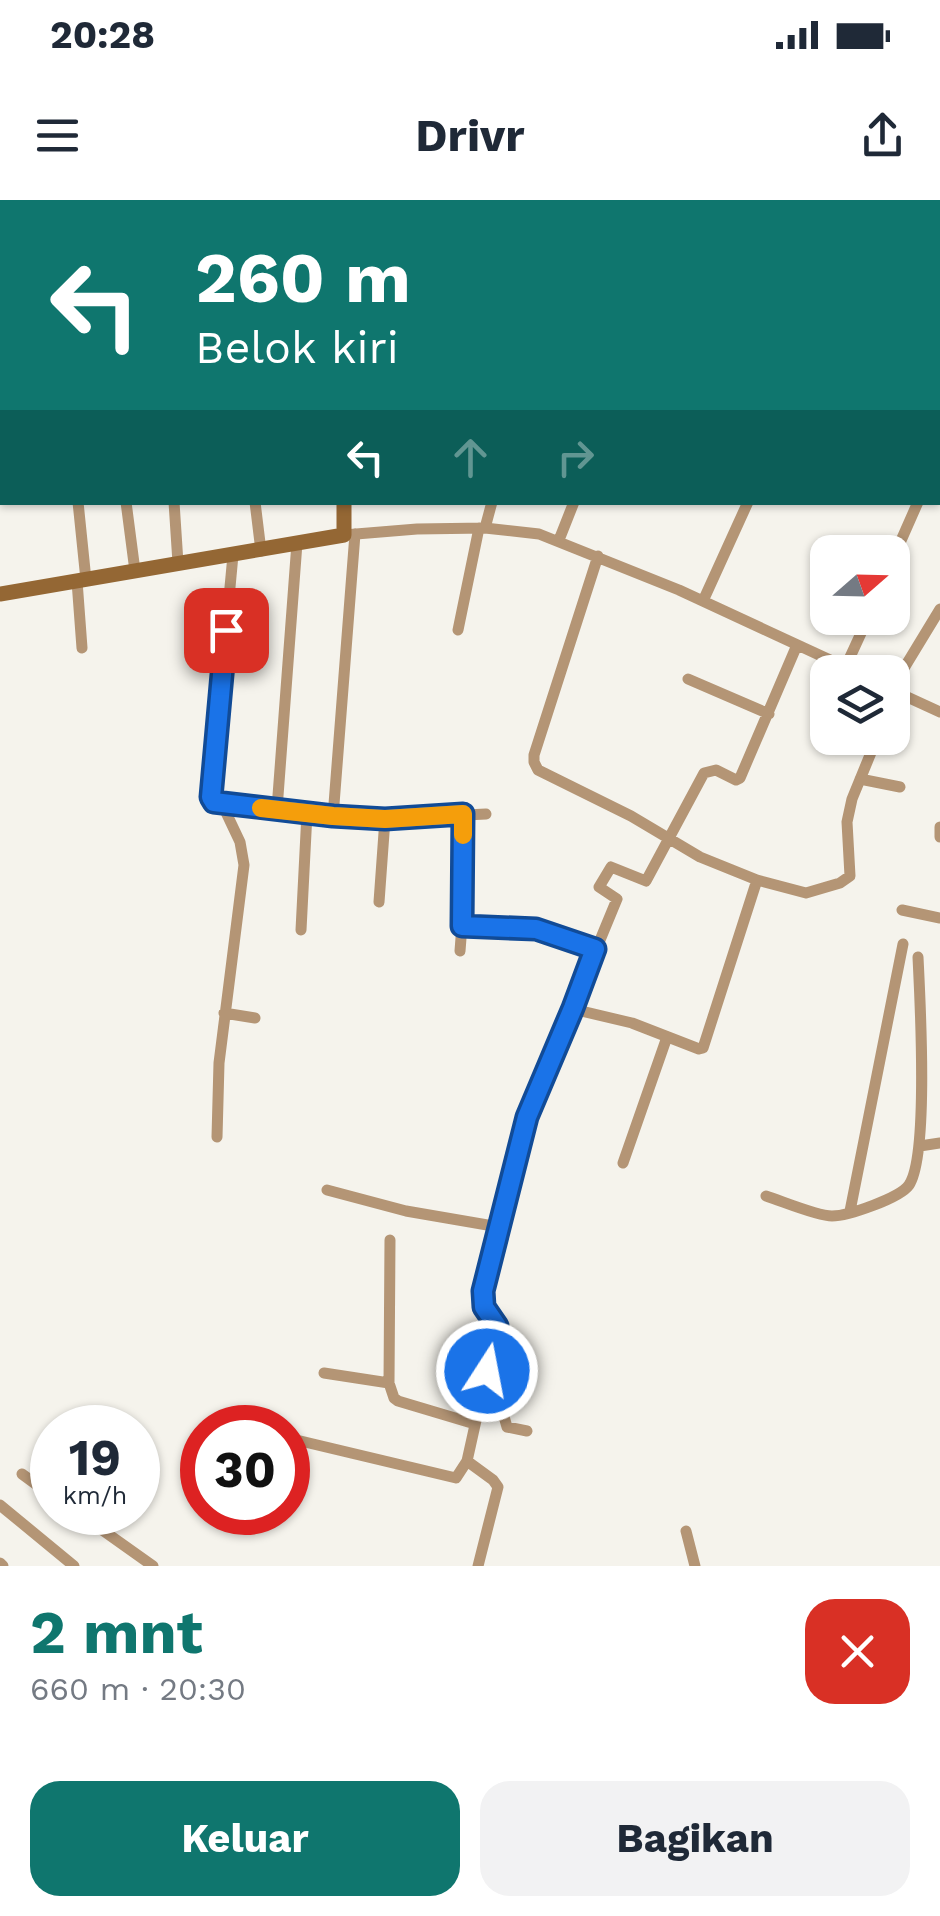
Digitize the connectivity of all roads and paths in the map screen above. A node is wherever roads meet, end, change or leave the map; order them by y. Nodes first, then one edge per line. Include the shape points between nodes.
1 (78, 505) edge
2 (126, 505) edge
3 (174, 505) edge
4 (255, 505) edge
5 (344, 505) edge
6 (491, 505) edge
7 (573, 505) edge
8 (747, 505) edge
9 (917, 505) edge
10 (482, 528) junction
11 (349, 534) junction
12 (903, 535) edge
13 (559, 540) junction
14 (297, 543) junction
15 (261, 550) junction
16 (233, 555) junction
17 (598, 556) junction
18 (178, 563) junction
19 (135, 571) junction
20 (81, 581) junction
21 (0, 594) edge
22 (702, 601) junction
23 (940, 609) edge
24 (458, 630) dead end
25 (797, 645) junction
26 (82, 648) dead end
27 (819, 655) edge
28 (910, 661) edge
29 (688, 679) dead end
30 (910, 699) edge
31 (940, 712) edge
32 (769, 714) junction
33 (869, 755) edge
34 (860, 779) junction
35 (900, 788) dead end
36 (222, 804) junction
37 (277, 809) junction
38 (307, 813) junction
39 (463, 814) junction
40 (486, 814) dead end
41 (333, 816) junction
42 (385, 819) junction
43 (940, 826) edge
44 (669, 838) junction
45 (940, 838) edge
46 (757, 880) junction
47 (379, 902) dead end
48 (902, 910) dead end
49 (940, 918) edge
50 (462, 926) junction
51 (301, 930) dead end
52 (902, 944) dead end
53 (595, 949) junction
54 (460, 951) dead end
55 (918, 957) dead end
56 (573, 1008) junction
57 (224, 1013) junction
58 (255, 1018) dead end
59 (667, 1038) junction
60 (217, 1137) dead end
61 (940, 1143) edge
62 (920, 1146) junction
63 (623, 1163) dead end
64 (327, 1190) dead end
65 (766, 1196) dead end
66 (850, 1211) junction
67 (501, 1220) junction
68 (390, 1240) dead end
69 (324, 1374) dead end
70 (389, 1383) junction
71 (480, 1402) junction
72 (475, 1424) junction
73 (526, 1431) dead end
74 (310, 1443) edge
75 (467, 1461) junction
76 (22, 1474) dead end
77 (30, 1480) edge
78 (0, 1506) edge
79 (686, 1530) dead end
80 (109, 1535) edge
81 (74, 1566) edge
82 (153, 1566) edge
83 (478, 1566) edge
84 (695, 1566) edge

1 - 20 street
2 - 19 street
3 - 18 street
4 - 15 street
5 - 11 street
6 - 10 street
7 - 13 street
8 - 22 street
9 - 12 street
10 - 11 street
10 - 13 street
10 - 24 street
11 - 14 street
11 - 41 street
13 - 17 street
14 - 15 street
14 - 37 street
15 - 16 street
16 - 18 street
16 - 36 street via 211,797
17 - 22 street
17 - 44 street via 534,762 538,770
18 - 19 street
19 - 20 street
20 - 21 street
20 - 26 street
22 - 25 street
23 - 28 street
25 - 27 street
25 - 32 street
29 - 32 street
30 - 31 street
32 - 44 street via 740,778 704,772
33 - 34 street
34 - 35 street
34 - 46 street via 848,822 850,877 806,893
36 - 37 street
36 - 57 street via 244,865
37 - 38 street
38 - 41 street
38 - 51 street
39 - 40 street
39 - 42 street
39 - 50 street
41 - 42 street
42 - 47 street
43 - 45 street
44 - 46 street
44 - 53 street via 646,882 612,867 599,887 617,899
46 - 59 street via 703,1048
48 - 49 street
50 - 53 street via 536,929
50 - 54 street
52 - 66 street
53 - 56 street
55 - 62 street
56 - 59 street
56 - 67 street via 527,1117
57 - 58 street
57 - 60 street
59 - 63 street
61 - 62 street
62 - 66 street via 904,1190
64 - 67 street via 406,1210
65 - 66 street via 832,1216
67 - 71 street via 483,1291 484,1307 497,1326
68 - 70 street
69 - 70 street
70 - 72 street via 398,1402
71 - 72 street
71 - 73 street via 504,1413 506,1426
72 - 75 street
74 - 75 street via 456,1478
75 - 83 street via 498,1487
76 - 77 street
78 - 81 street
79 - 84 street
80 - 82 street

